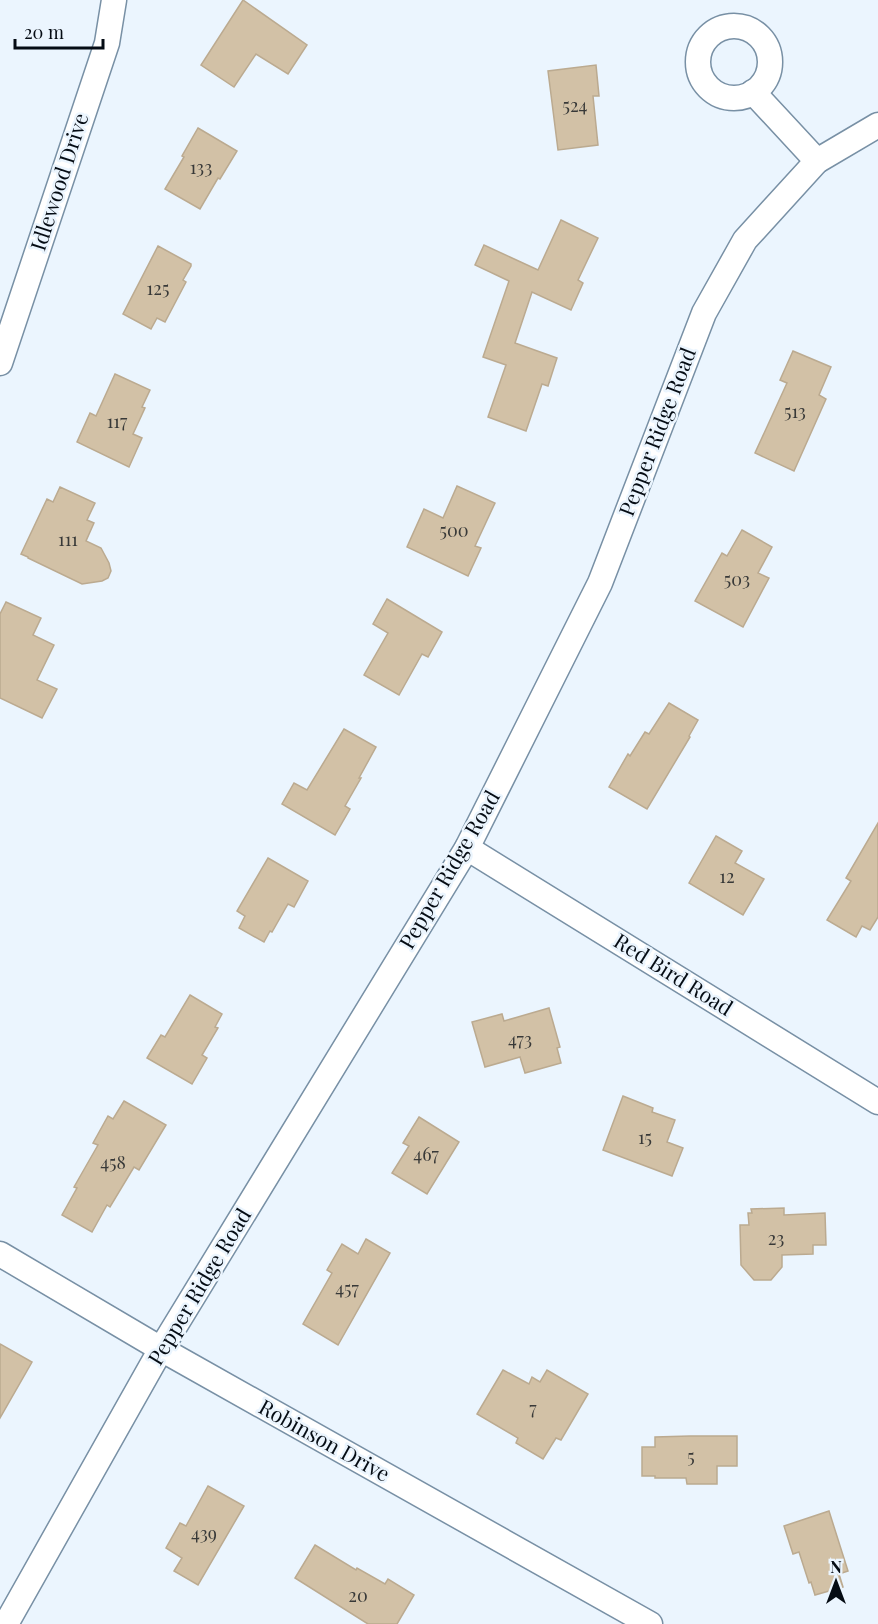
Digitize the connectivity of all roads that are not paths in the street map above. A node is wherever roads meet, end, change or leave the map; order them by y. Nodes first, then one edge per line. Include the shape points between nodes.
1 (114, 0) edge
2 (753, 92) dead end
3 (878, 125) edge
4 (817, 161) junction
5 (0, 363) edge
6 (467, 848) junction
7 (878, 1102) edge
8 (0, 1254) edge
9 (161, 1349) junction
10 (6, 1624) edge
11 (650, 1624) edge

1 - 5 street, Idlewood Drive via 107,43
2 - 4 street
3 - 4 street, Pepper Ridge Road
4 - 6 street, Pepper Ridge Road via 745,240 704,313 600,583
6 - 7 street, Red Bird Road
6 - 9 street, Pepper Ridge Road
8 - 9 street, Robinson Drive
9 - 10 street, Pepper Ridge Road
9 - 11 street, Robinson Drive

